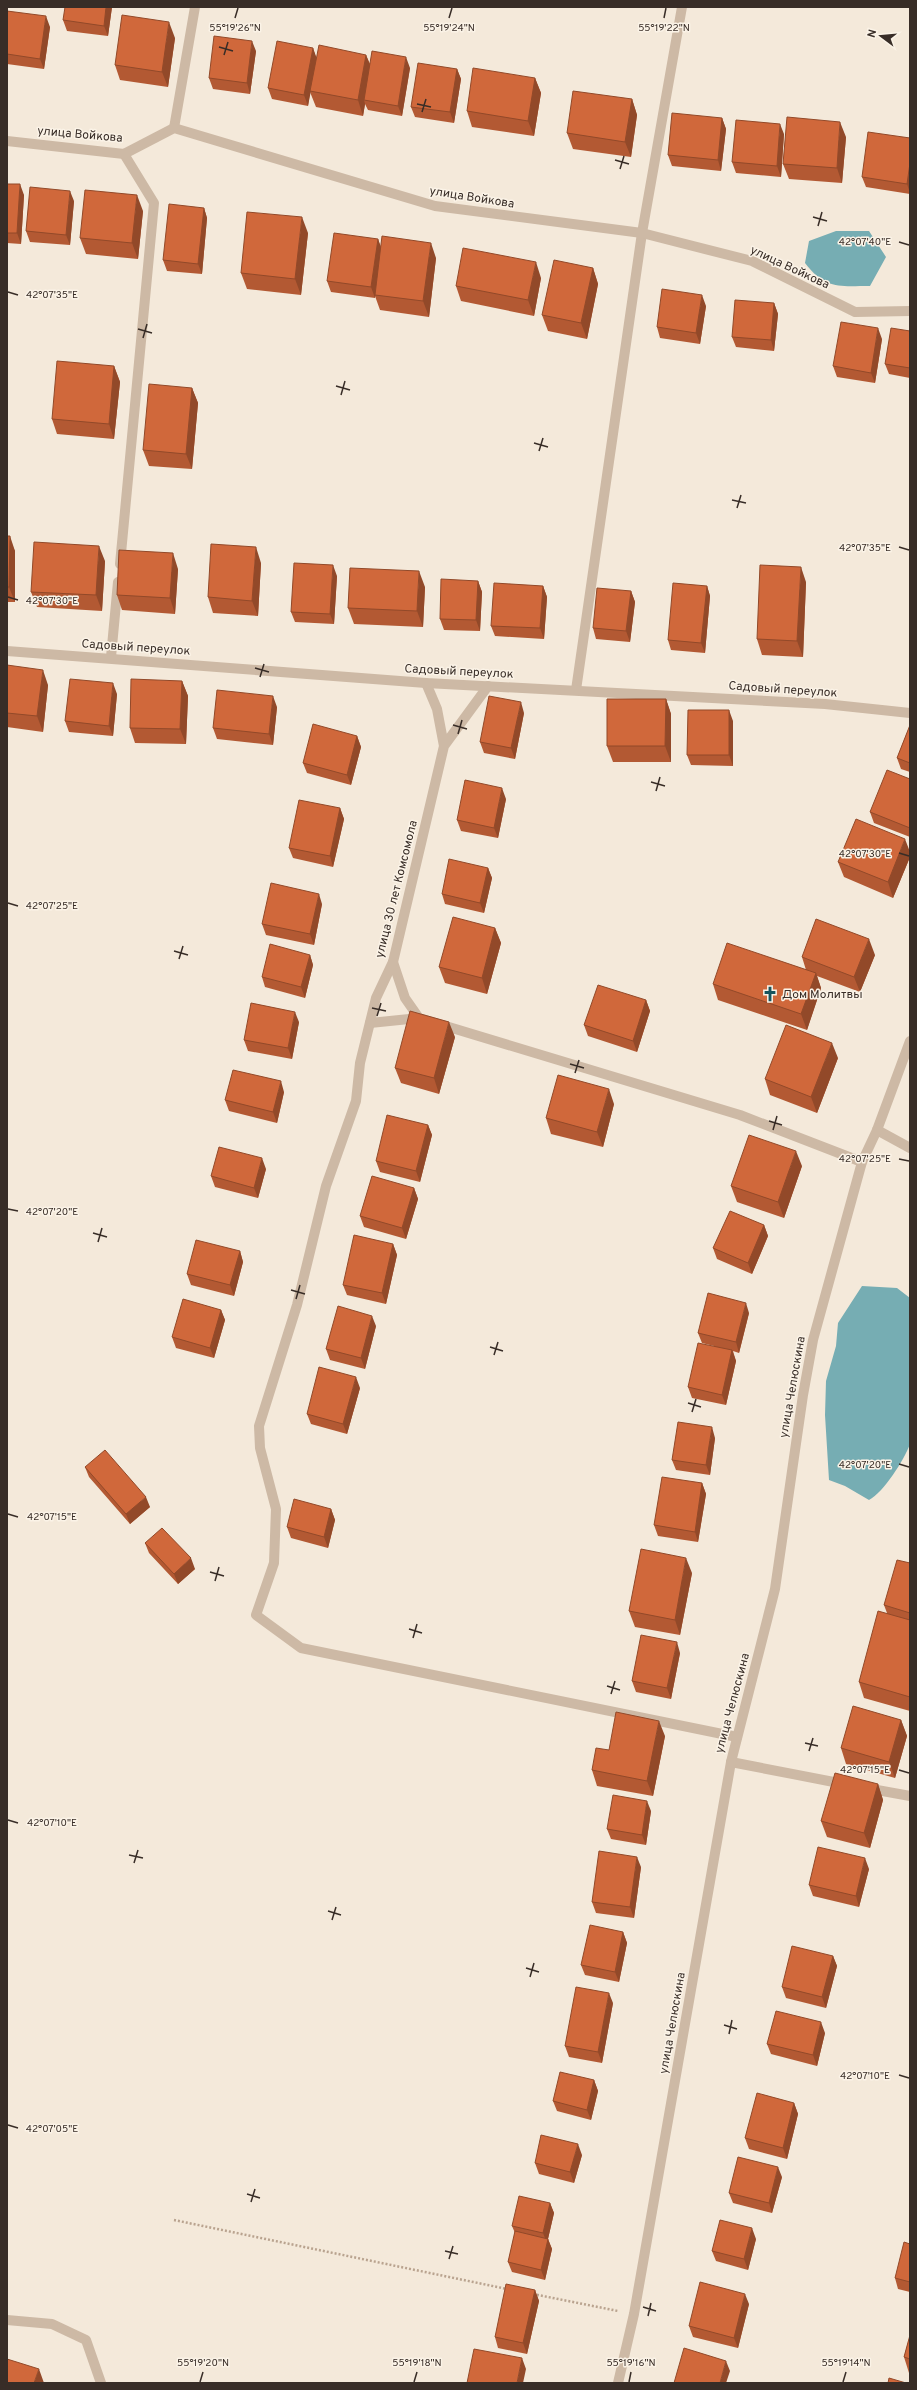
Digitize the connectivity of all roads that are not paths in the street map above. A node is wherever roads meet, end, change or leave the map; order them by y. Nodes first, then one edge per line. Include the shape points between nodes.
1 (195, 7) edge
2 (682, 7) edge
3 (174, 128) junction
4 (7, 141) edge
5 (124, 154) junction
6 (642, 233) junction
7 (910, 311) edge
8 (7, 651) edge
9 (111, 657) junction
10 (426, 683) junction
11 (488, 686) junction
12 (576, 690) junction
13 (910, 713) edge
14 (444, 746) junction
15 (393, 962) junction
16 (419, 1018) junction
17 (370, 1023) junction
18 (910, 1041) edge
19 (877, 1130) junction
20 (910, 1148) edge
21 (862, 1162) junction
22 (737, 1737) junction
23 (730, 1762) junction
24 (910, 1796) edge
25 (7, 2320) edge
26 (101, 2383) edge
27 (618, 2383) edge

1 - 3 street
2 - 6 street
3 - 5 street, улица Войкова
3 - 6 street, улица Войкова via 435,206
4 - 5 street, улица Войкова
5 - 9 street via 154,203
6 - 7 street, улица Войкова via 752,261 855,312
6 - 12 street
8 - 9 street, Садовый переулок
9 - 10 street, Садовый переулок
10 - 11 street, Садовый переулок
10 - 14 street, улица 30 лет Комсомола via 436,709
11 - 12 street, Садовый переулок
11 - 14 street, улица 30 лет Комсомола
12 - 13 street, Садовый переулок via 825,704
14 - 15 street, улица 30 лет Комсомола
15 - 16 street via 405,998
15 - 17 street, улица 30 лет Комсомола via 376,998
16 - 17 street
16 - 21 street via 740,1116
17 - 22 street, улица 30 лет Комсомола via 360,1063 356,1101 326,1186 296,1305 259,1426 260,1448 276,1509 274,1563 256,1614 301,1648
18 - 19 street, улица Челюскина
19 - 20 street
19 - 21 street, улица Челюскина
21 - 22 street, улица Челюскина via 813,1340 802,1395 776,1589
22 - 23 street, улица Челюскина
23 - 24 street
23 - 27 street, улица Челюскина via 634,2314
25 - 26 street via 52,2324 86,2340

